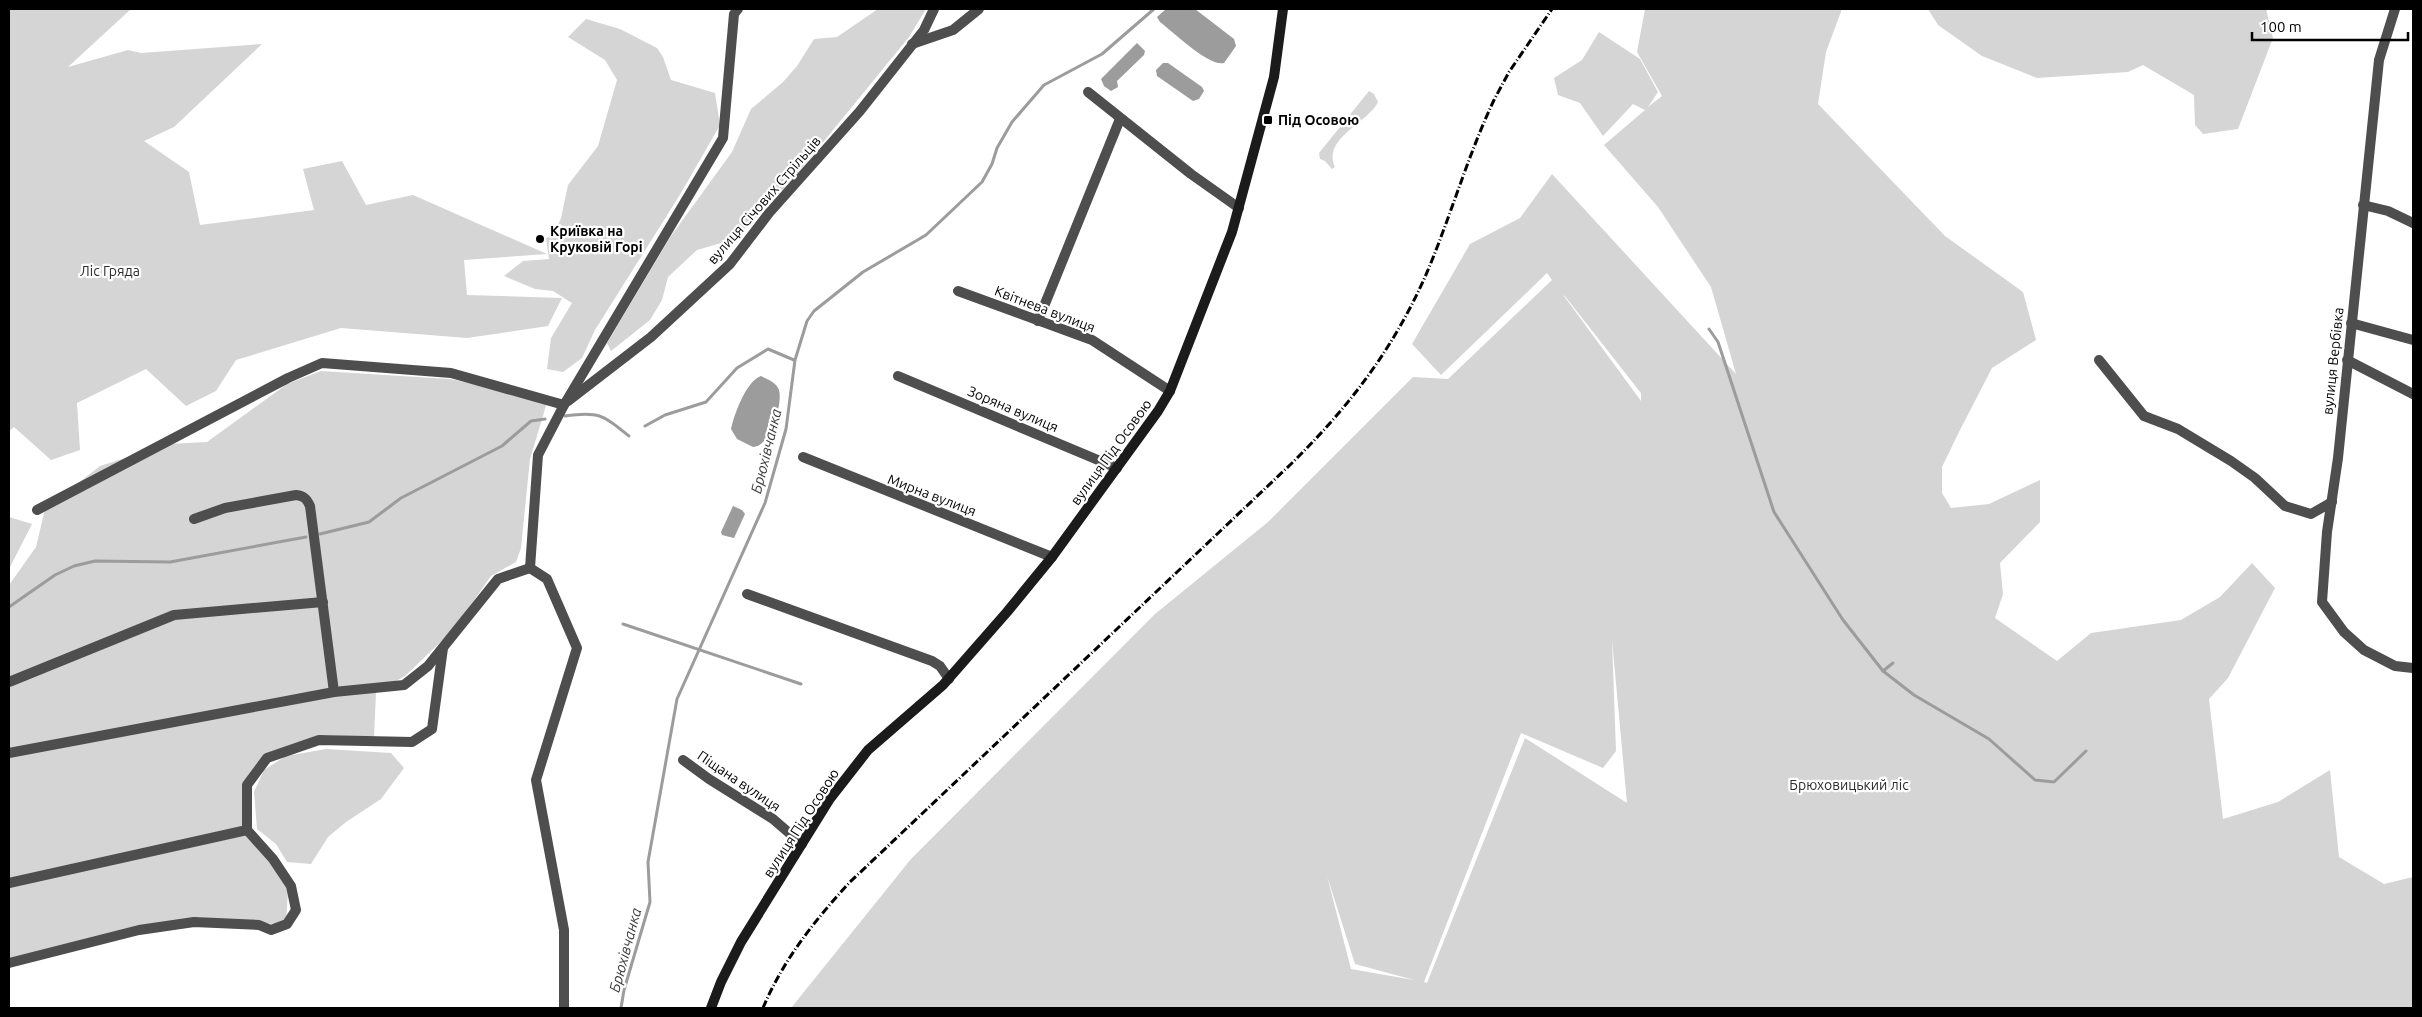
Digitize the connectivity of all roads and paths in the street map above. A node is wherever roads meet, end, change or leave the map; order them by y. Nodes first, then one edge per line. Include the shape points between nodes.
1 (738, 9) edge
2 (934, 9) edge
3 (979, 9) edge
4 (1283, 9) edge
5 (2395, 9) edge
6 (912, 44) junction
7 (1088, 92) dead end
8 (1120, 119) junction
9 (2363, 205) junction
10 (1239, 208) junction
11 (2413, 223) edge
12 (958, 291) dead end
13 (1038, 320) junction
14 (2351, 323) junction
15 (2413, 340) edge
16 (2099, 360) dead end
17 (2347, 360) junction
18 (898, 376) dead end
19 (1170, 392) junction
20 (2413, 394) edge
21 (564, 405) junction
22 (802, 457) dead end
23 (1117, 468) junction
24 (2332, 502) junction
25 (37, 510) dead end
26 (194, 518) dead end
27 (1052, 557) junction
28 (530, 568) junction
29 (747, 594) dead end
30 (323, 602) junction
31 (443, 648) junction
32 (2413, 668) edge
33 (949, 679) junction
34 (9, 682) edge
35 (334, 692) junction
36 (9, 753) edge
37 (683, 760) dead end
38 (247, 830) junction
39 (802, 844) junction
40 (9, 883) edge
41 (9, 963) edge
42 (564, 1008) edge
43 (711, 1008) edge

1 - 21 street via 734,14 723,138
2 - 6 street, вулиця Січових Стрільців via 924,30
3 - 6 street via 953,30
4 - 10 street, вулиця Під Осовою via 1274,77
5 - 9 street, вулиця Вербівка via 2379,60
6 - 21 street, вулиця Січових Стрільців via 860,112 769,213 730,264 650,337
7 - 8 street
8 - 10 street
8 - 13 street
9 - 11 street via 2388,211
9 - 14 street, вулиця Вербівка
10 - 19 street, вулиця Під Осовою
12 - 13 street, Квітнева вулиця
13 - 19 street, Квітнева вулиця via 1092,340
14 - 15 street
14 - 17 street, вулиця Вербівка
16 - 24 street via 2144,416 2178,429 2231,461 2285,506 2311,514
17 - 20 street
17 - 24 street, вулиця Вербівка
18 - 23 street, Зоряна вулиця
19 - 23 street, вулиця Під Осовою
21 - 25 street via 450,373 322,363
21 - 28 street, вулиця Січових Стрільців via 538,455
22 - 27 street, Мирна вулиця
23 - 27 street, вулиця Під Осовою
24 - 32 street, вулиця Вербівка via 2322,602 2344,632 2364,650 2395,666
26 - 30 street via 225,508 302,496 310,506
27 - 33 street, вулиця Під Осовою
28 - 31 street via 498,579
28 - 42 street via 547,579 577,648 536,780 564,930
29 - 33 street via 932,661
30 - 34 street via 174,615
30 - 35 street
31 - 35 street via 428,666 404,684
31 - 38 street via 432,729 412,742 319,740 266,758 247,785
33 - 39 street, вулиця Під Осовою via 868,750 829,800
35 - 36 street
37 - 39 street, Піщана вулиця via 773,819
38 - 40 street
38 - 41 street via 273,859 291,886 296,910 287,924 271,930 259,925 194,922 139,930
39 - 43 street, вулиця Під Осовою via 741,942

